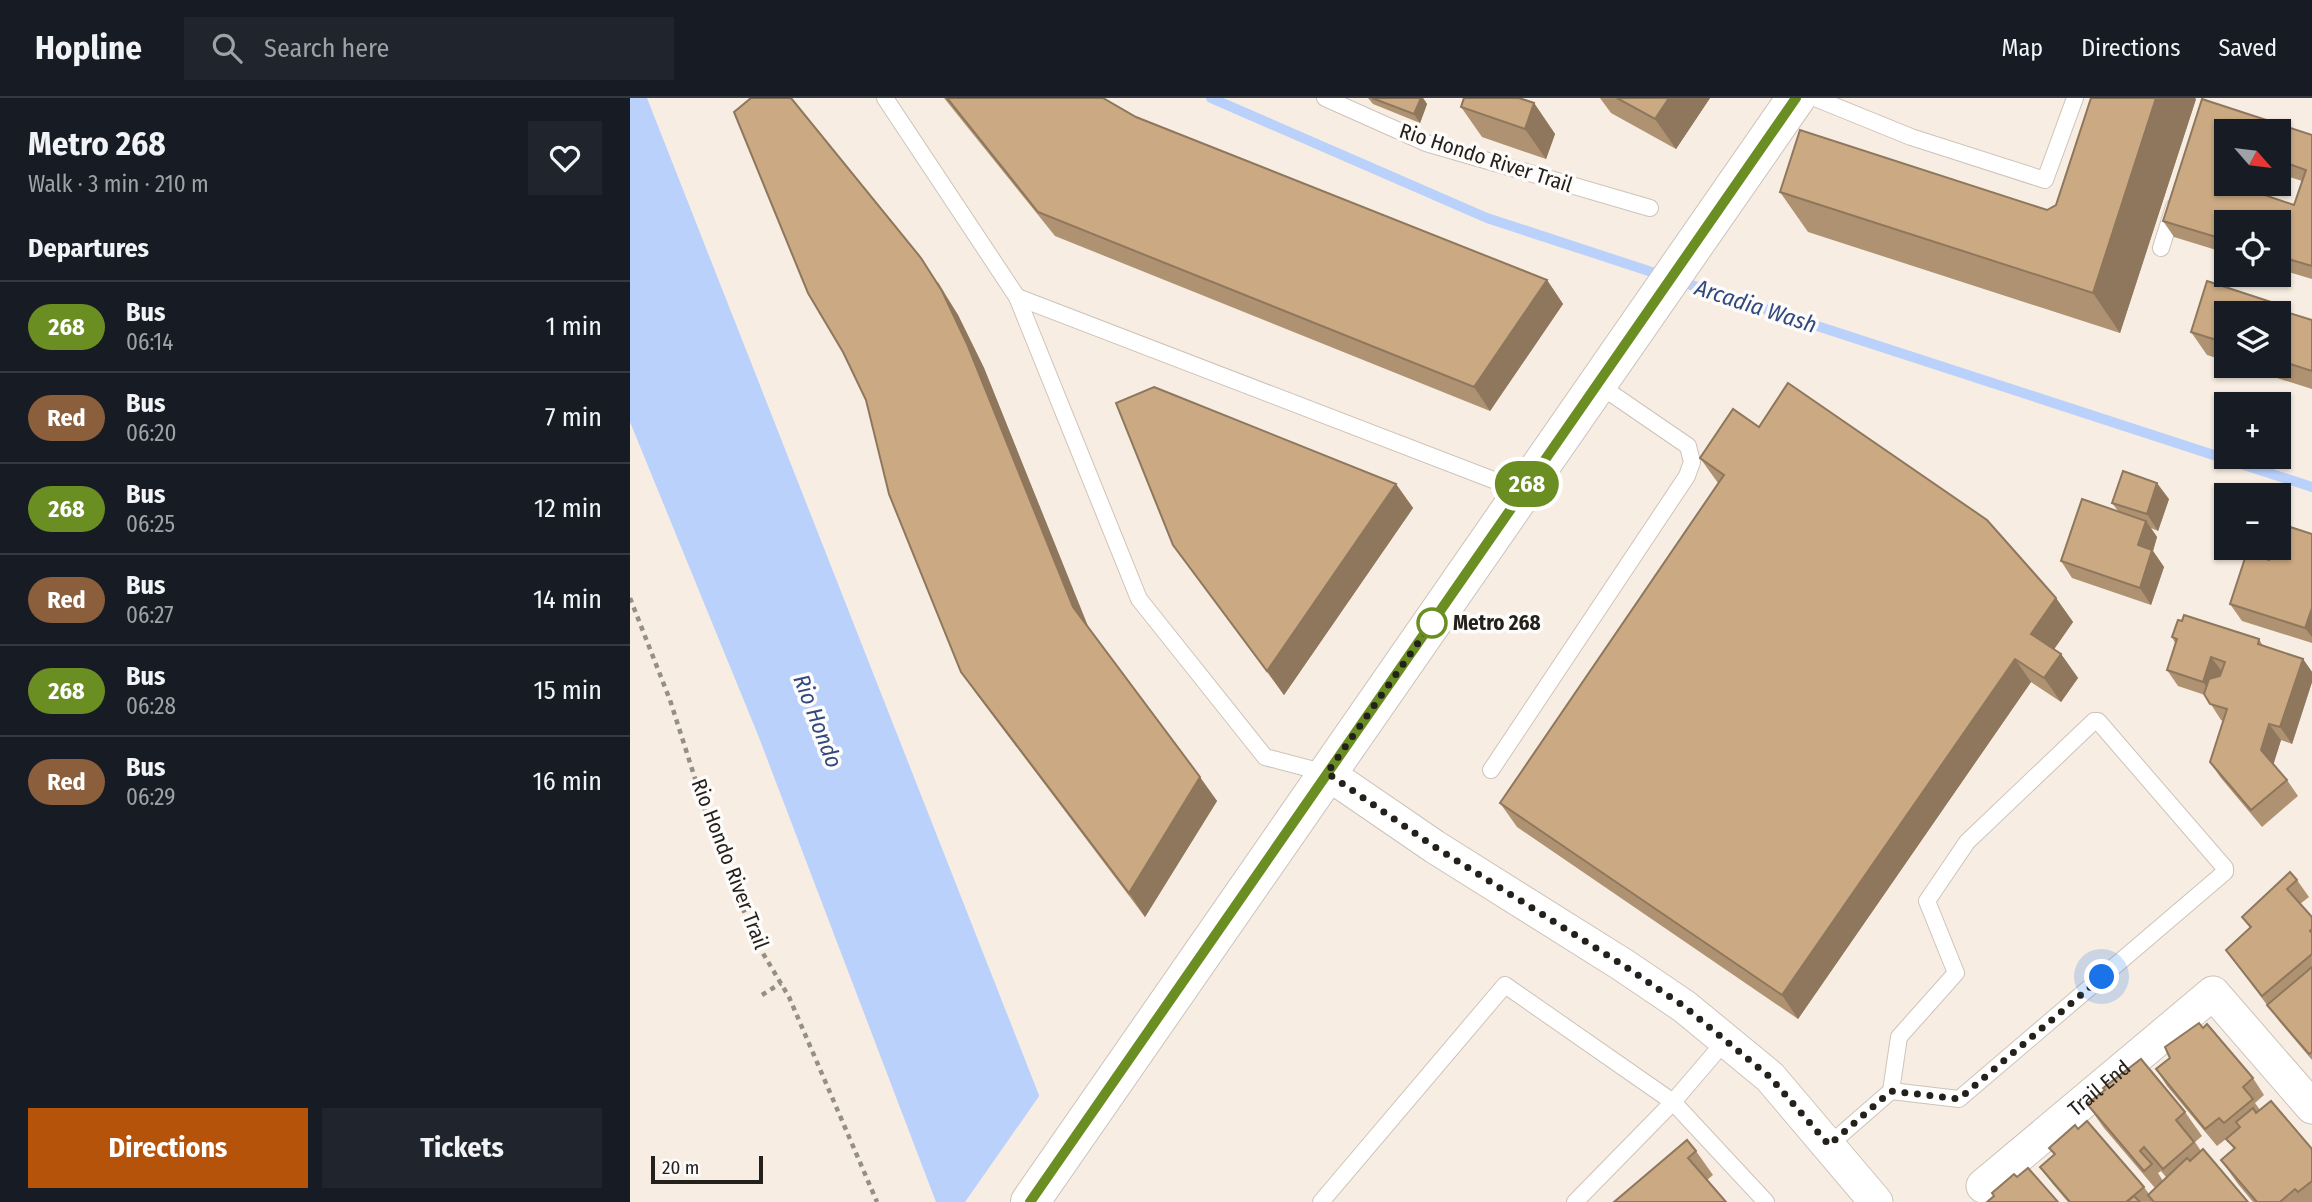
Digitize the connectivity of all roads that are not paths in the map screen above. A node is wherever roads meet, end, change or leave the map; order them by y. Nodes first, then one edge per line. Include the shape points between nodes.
1 (885, 98) edge
2 (1325, 98) edge
3 (1796, 98) edge
4 (1815, 98) edge
5 (2075, 98) edge
6 (2178, 195) edge
7 (1650, 208) dead end
8 (2161, 248) dead end
9 (1017, 297) junction
10 (1596, 383) junction
11 (1522, 491) junction
12 (1491, 770) dead end
13 (1327, 773) junction
14 (1726, 1040) junction
15 (1891, 1091) junction
16 (1673, 1102) junction
17 (2312, 1107) edge
18 (1829, 1145) junction
19 (1983, 1186) dead end
20 (1030, 1202) edge
21 (1321, 1202) edge
22 (1575, 1202) edge
23 (1766, 1202) edge
24 (1876, 1202) edge

1 - 9 lane
2 - 7 lane, Rio Hondo River Trail via 1426,143
3 - 10 main road
4 - 5 lane via 1910,137 2045,180
6 - 8 lane
9 - 11 lane
9 - 13 lane via 1139,599 1265,757
10 - 11 main road
10 - 12 lane via 1688,446 1692,462
11 - 13 main road
13 - 14 street via 1623,965
13 - 20 main road
14 - 16 lane
14 - 18 street via 1770,1077
15 - 15 lane via 1959,1099 2225,872 2098,721 1967,842 1927,901 1956,973 1899,1037
15 - 18 lane
16 - 21 lane via 1505,985
16 - 22 lane
16 - 23 lane
17 - 19 street, Trail End via 2216,994 2209,994
18 - 24 street

